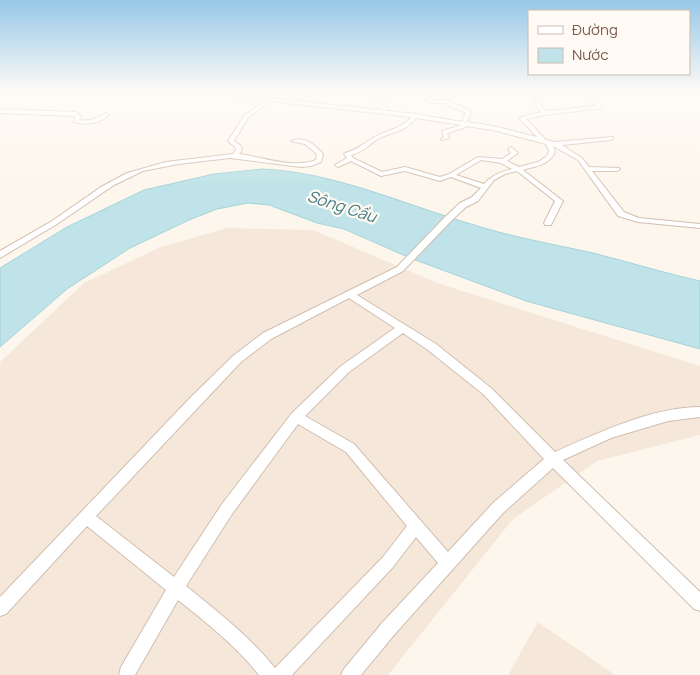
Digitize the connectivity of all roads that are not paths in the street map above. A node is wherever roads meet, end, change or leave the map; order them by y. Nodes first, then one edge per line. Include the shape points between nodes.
1 (241, 124) edge
2 (409, 124) edge
3 (463, 124) edge
4 (466, 124) junction
5 (528, 124) edge
6 (611, 138) dead end
7 (444, 139) dead end
8 (294, 141) dead end
9 (549, 143) junction
10 (511, 149) dead end
11 (235, 156) junction
12 (351, 159) junction
13 (503, 161) junction
14 (338, 165) dead end
15 (518, 169) junction
16 (588, 169) junction
17 (617, 169) dead end
18 (452, 175) junction
19 (486, 186) junction
20 (548, 223) dead end
21 (700, 226) edge
22 (0, 255) edge
23 (351, 295) junction
24 (403, 328) junction
25 (699, 412) edge
26 (296, 416) junction
27 (553, 460) junction
28 (87, 518) junction
29 (416, 526) junction
30 (448, 564) junction
31 (176, 588) junction
32 (700, 603) edge
33 (0, 608) edge
34 (127, 673) dead end
35 (270, 675) edge
36 (280, 675) edge
37 (350, 675) edge

1 - 11 street via 232,140 239,150
2 - 12 street via 376,138 359,152 348,154
3 - 4 street
4 - 7 street via 444,132 447,136
4 - 9 street
5 - 9 street
6 - 9 street
8 - 11 street via 307,142 320,154 320,161 304,164
9 - 15 street via 550,157
9 - 16 street via 574,154
10 - 13 street via 515,153
11 - 22 street via 175,162 130,174
12 - 14 street
12 - 18 street via 381,174 405,169 437,179
13 - 15 street
13 - 18 street via 480,158
15 - 19 street via 498,176
15 - 20 street via 560,201
16 - 17 street
16 - 21 street via 621,214 638,220
18 - 19 street
19 - 23 street via 473,201 463,205 448,219 400,269
23 - 24 street
23 - 28 street via 267,336 237,359
24 - 26 street via 345,369
24 - 27 street via 487,391
25 - 27 street via 668,416 609,433
26 - 29 street via 350,448
26 - 31 street via 227,509
27 - 30 street via 498,508
27 - 32 street
28 - 31 street
28 - 33 street
29 - 30 street
29 - 36 street via 388,562
30 - 37 street
31 - 34 street
31 - 35 street via 231,633

